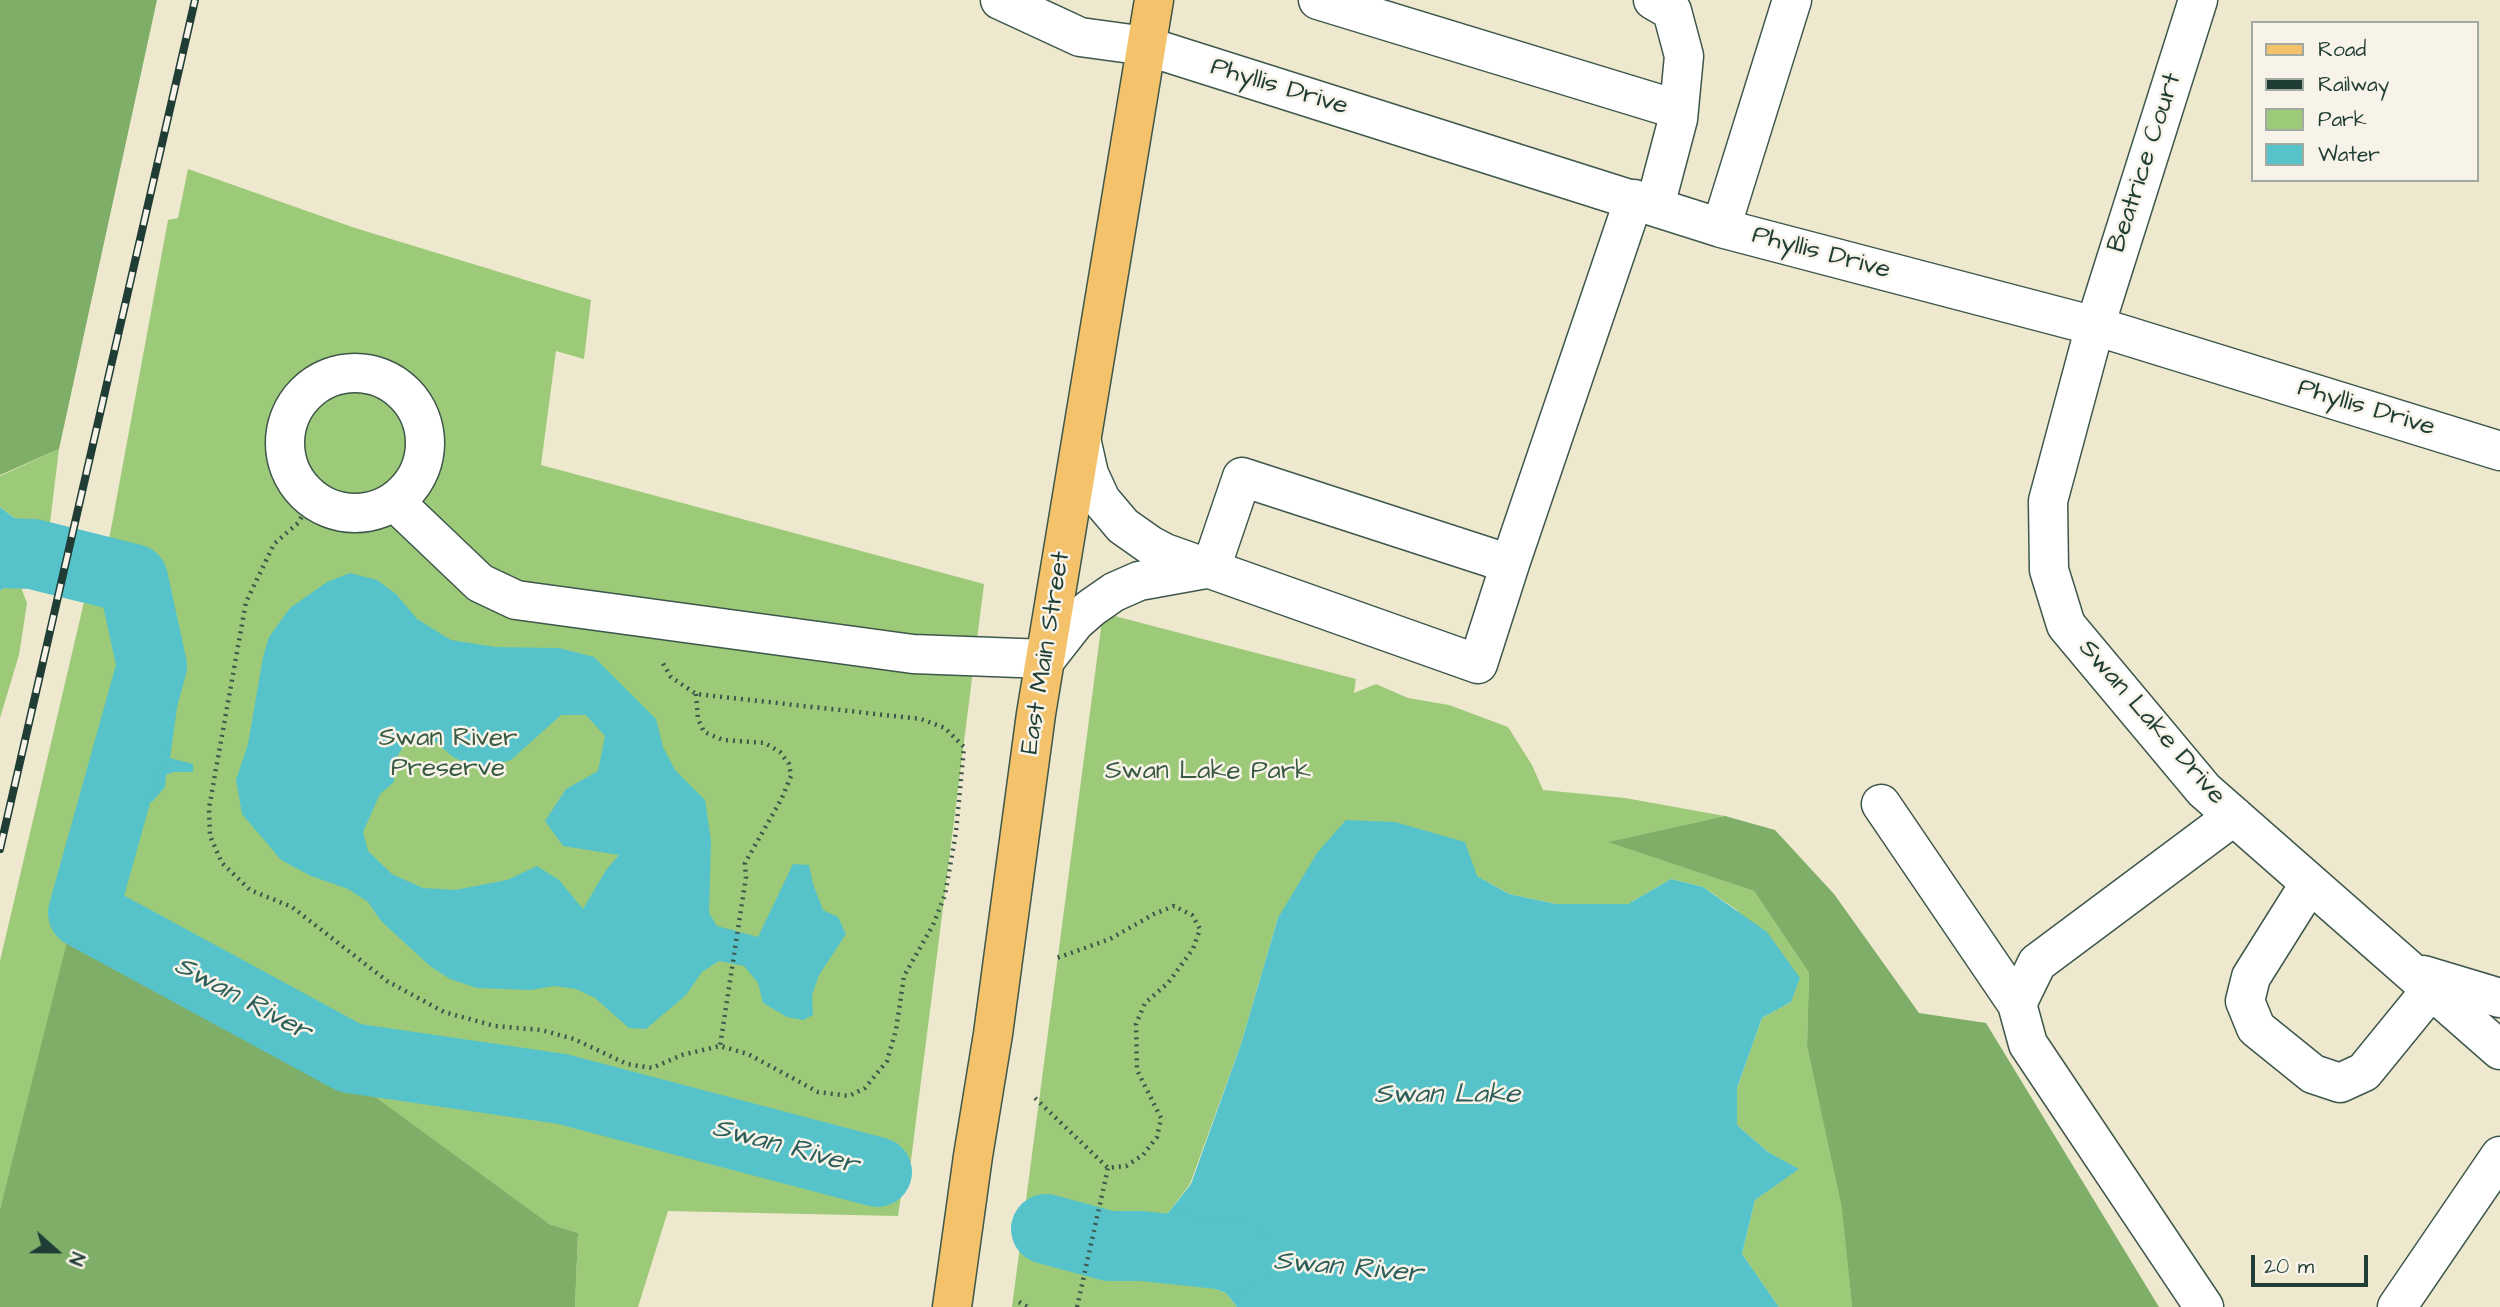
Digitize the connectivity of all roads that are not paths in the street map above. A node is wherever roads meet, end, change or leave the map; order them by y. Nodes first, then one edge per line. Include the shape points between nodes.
1 (1000, 0) edge
2 (1154, 0) edge
3 (1318, 0) edge
4 (1653, 0) edge
5 (1699, 0) edge
6 (1792, 0) edge
7 (2197, 0) edge
8 (1680, 41) junction
9 (1146, 46) junction
10 (1679, 110) junction
11 (1645, 202) junction
12 (1721, 228) junction
13 (2095, 326) junction
14 (1082, 443) junction
15 (2500, 450) edge
16 (395, 502) junction
17 (1510, 564) junction
18 (1211, 568) junction
19 (1046, 659) junction
20 (1881, 804) dead end
21 (2234, 816) junction
22 (2310, 883) junction
23 (2427, 980) junction
24 (2500, 998) edge
25 (2017, 1004) junction
26 (2500, 1050) edge
27 (2500, 1156) edge
28 (952, 1307) edge
29 (2204, 1307) edge
30 (2397, 1307) edge

1 - 9 street, Phyllis Drive via 1080,37
2 - 9 main road, East Main Street
3 - 10 street
4 - 8 street via 1672,11
5 - 8 street
6 - 12 street
7 - 13 street, Beatrice Court
8 - 10 street via 1684,56
9 - 11 street, Phyllis Drive
9 - 14 main road, East Main Street
10 - 11 street
11 - 12 street, Phyllis Drive
11 - 17 street
12 - 13 street, Phyllis Drive
13 - 15 street, Phyllis Drive
13 - 21 street, Swan Lake Drive via 2048,501 2049,570 2066,625 2204,790
14 - 18 street via 1094,487 1123,526 1166,553
14 - 19 main road, East Main Street
16 - 16 street via 373,512 349,514 312,499 291,475 285,451 286,426 296,404 313,387 333,376 377,376 397,386 413,402 423,422 426,444 412,486
16 - 19 street via 480,583 516,600 913,654
17 - 18 street via 1242,477
17 - 18 street via 1478,664
18 - 19 street via 1139,581 1114,593 1075,622
19 - 28 main road, East Main Street
20 - 25 street
21 - 22 street, Swan Lake Drive
21 - 25 street via 2037,963
22 - 23 street, Swan Lake Drive
22 - 23 street via 2250,977 2245,1001 2256,1028 2313,1074 2340,1083 2364,1072
23 - 24 street
23 - 26 street, Swan Lake Drive
25 - 29 street via 2028,1044
27 - 30 street

